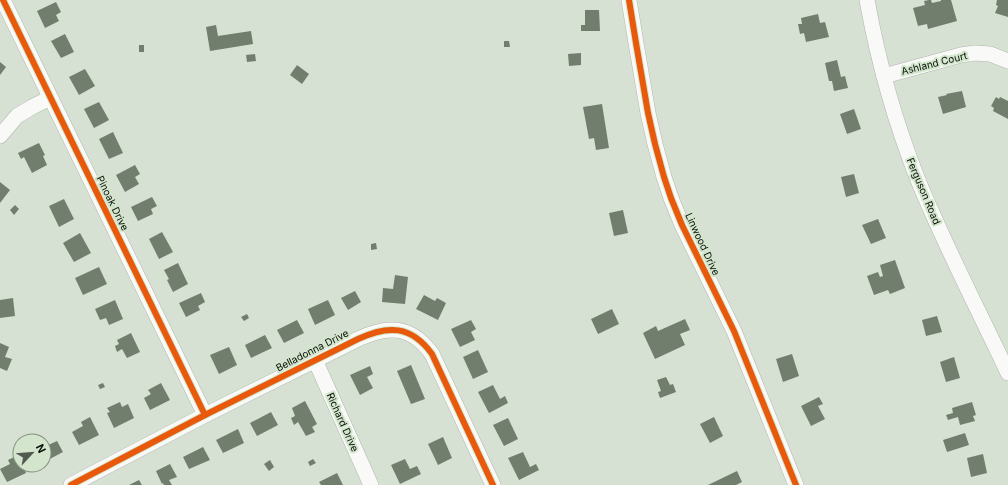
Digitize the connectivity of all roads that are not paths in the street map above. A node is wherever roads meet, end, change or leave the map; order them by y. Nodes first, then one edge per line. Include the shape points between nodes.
1 (2, 0) edge
2 (629, 0) edge
3 (867, 0) edge
4 (1008, 61) edge
5 (884, 76) junction
6 (50, 98) junction
7 (0, 136) edge
8 (315, 360) junction
9 (1008, 373) edge
10 (205, 415) junction
11 (71, 485) edge
12 (371, 485) edge
13 (493, 485) edge
14 (796, 485) edge

1 - 6 street, Pinoak Drive
2 - 14 street, Linwood Drive via 648,113 671,198 734,331
3 - 5 street, Ferguson Road
4 - 5 street, Ashland Court via 990,54 975,53
5 - 9 street, Ferguson Road via 918,180
6 - 7 street via 17,116
6 - 10 street, Pinoak Drive
8 - 10 street, Belladonna Drive
8 - 12 street, Richard Drive
8 - 13 street, Belladonna Drive via 377,331 406,332 421,340 437,363
10 - 11 street, Belladonna Drive

